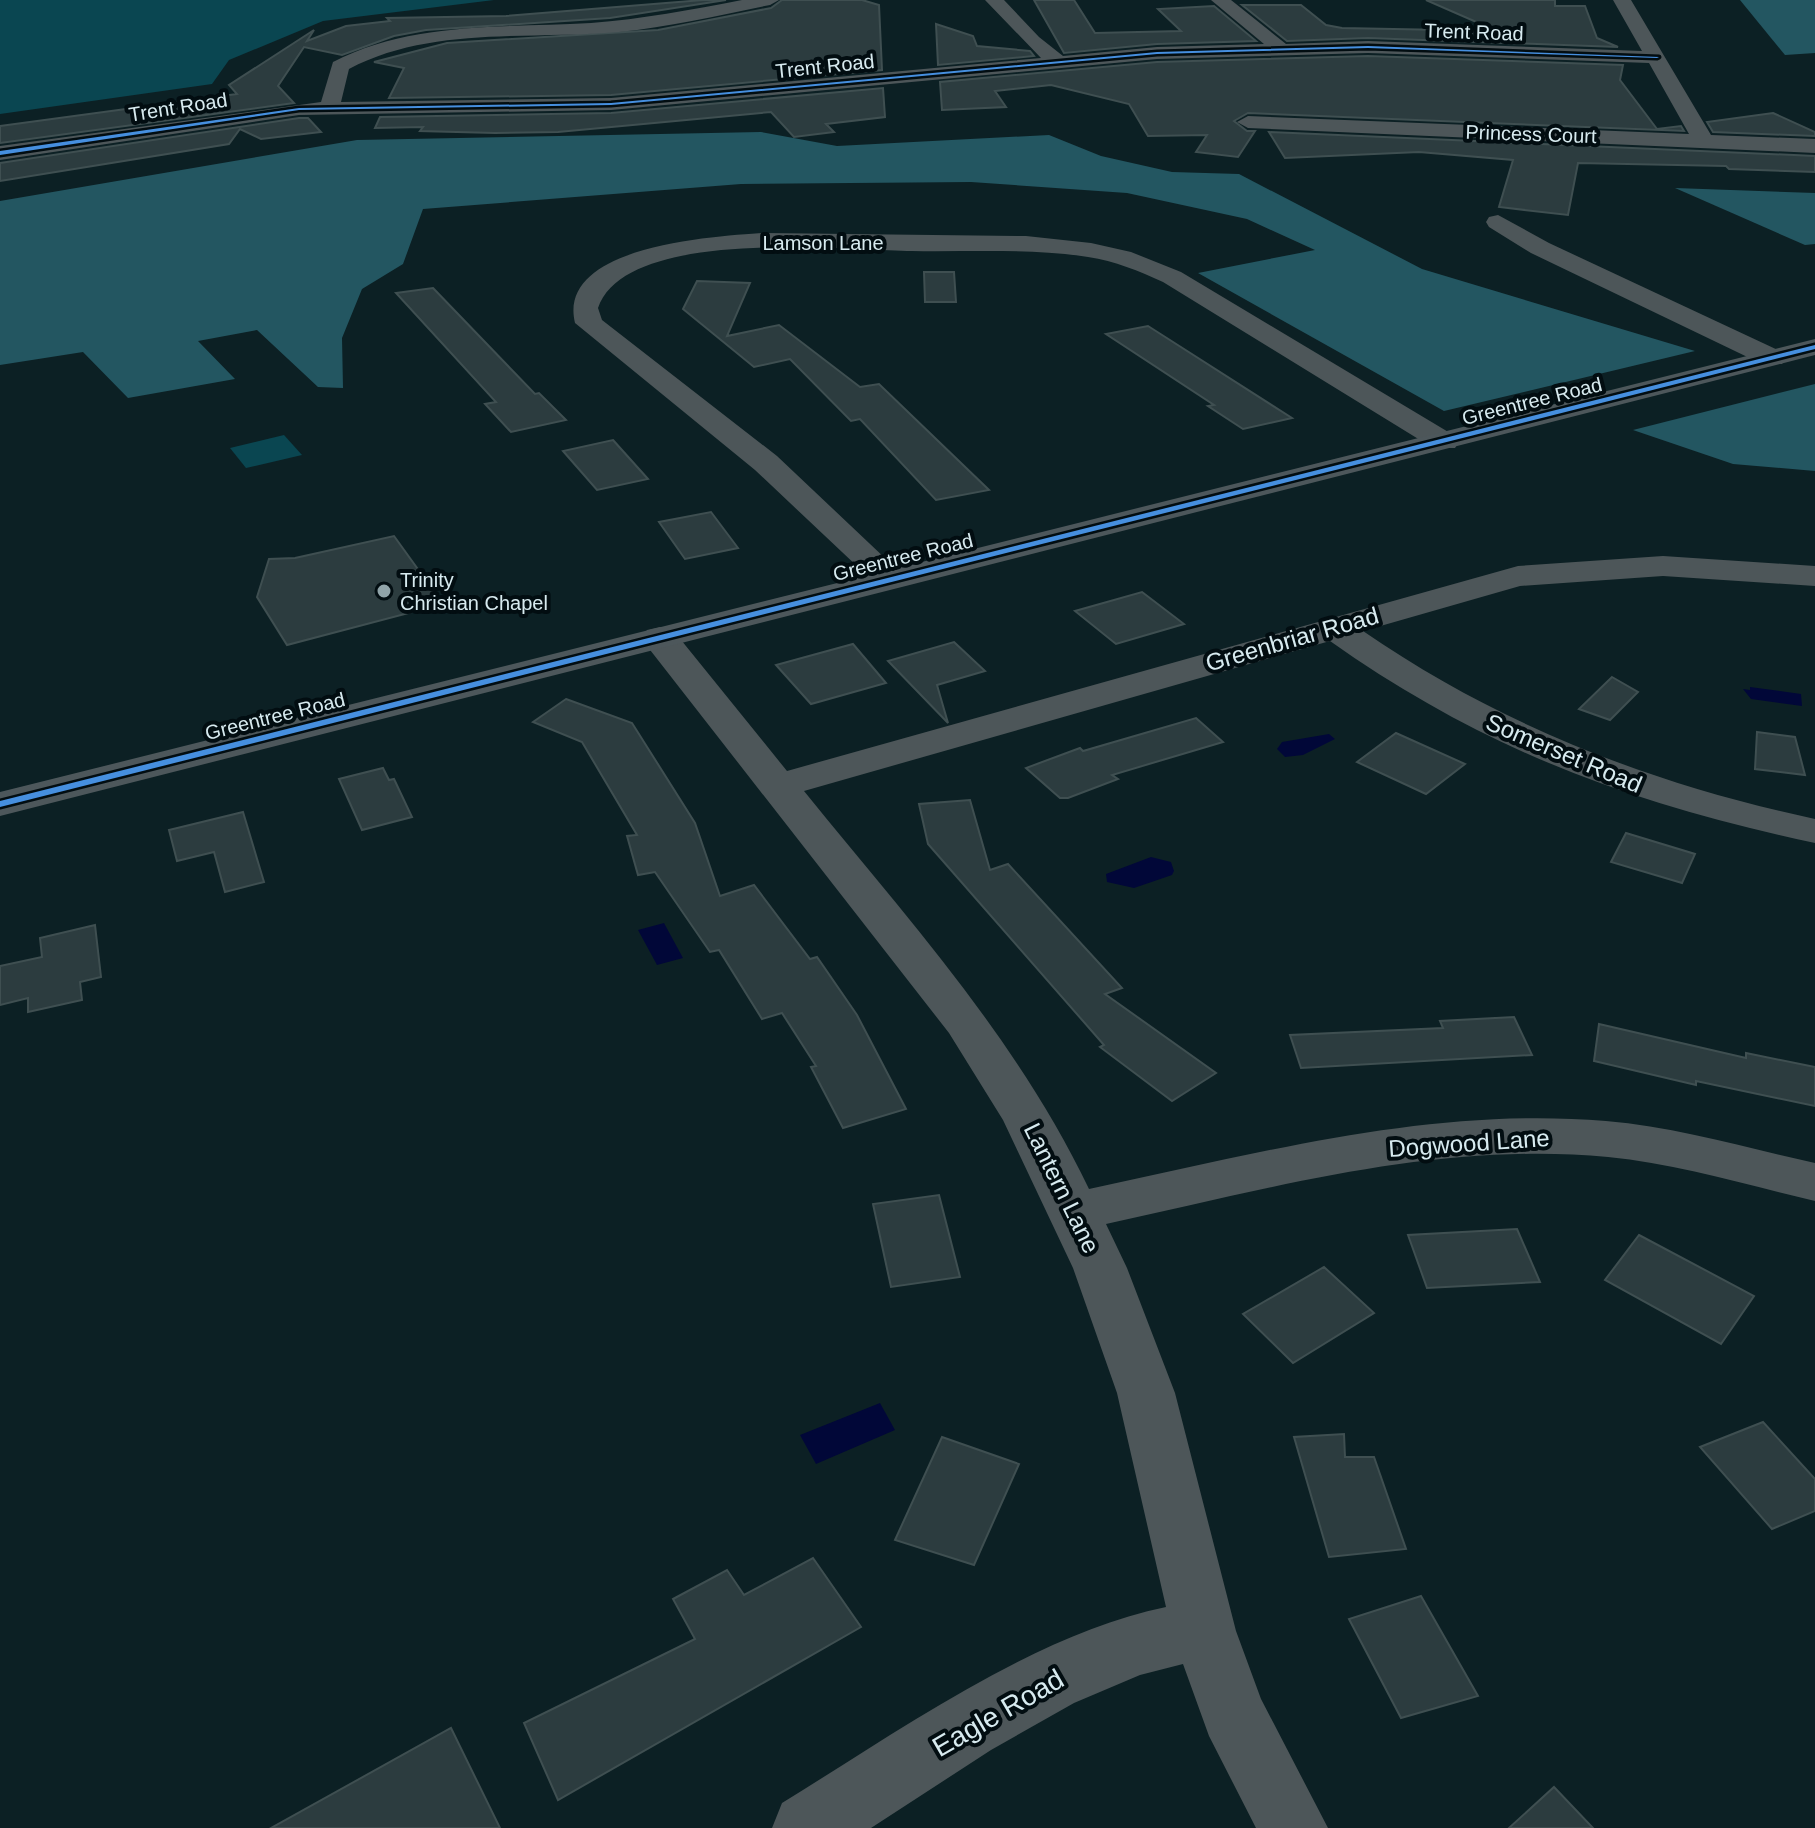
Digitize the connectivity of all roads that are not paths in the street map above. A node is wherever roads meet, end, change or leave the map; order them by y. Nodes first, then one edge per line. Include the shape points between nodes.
1 (770, 0) edge
2 (994, 0) edge
3 (1220, 0) edge
4 (1622, 0) edge
5 (1280, 48) junction
6 (1657, 57) junction
7 (1057, 61) junction
8 (330, 106) junction
9 (1248, 122) dead end
10 (1704, 141) junction
11 (1815, 146) edge
12 (0, 153) edge
13 (1498, 222) dead end
14 (1815, 347) edge
15 (1772, 358) junction
16 (1444, 442) junction
17 (1815, 576) edge
18 (889, 578) junction
19 (1334, 627) junction
20 (660, 638) junction
21 (780, 785) junction
22 (0, 804) edge
23 (1815, 831) edge
24 (1815, 1182) edge
25 (1076, 1211) junction
26 (1204, 1631) junction
27 (807, 1828) edge
28 (1293, 1828) edge

1 - 8 street via 632,25 388,45 340,66
2 - 7 street
3 - 5 street
4 - 6 street
5 - 6 street, Trent Road
5 - 7 street, Trent Road
6 - 10 street
7 - 8 street, Trent Road via 586,105
8 - 12 street, Trent Road
9 - 10 street, Princess Court
10 - 11 street, Princess Court
13 - 15 street via 1540,248
14 - 15 street, Greentree Road
15 - 16 street, Greentree Road
16 - 18 street, Greentree Road
16 - 18 street, Lamson Lane via 1172,277 1089,250 1029,245 727,244 666,252 599,281 585,308 589,323 766,463
17 - 19 street, Greenbriar Road via 1663,566 1555,571
18 - 20 street, Greentree Road
19 - 21 street, Greenbriar Road
19 - 23 street, Somerset Road via 1457,707 1565,759 1673,797
20 - 21 street, Lantern Lane
20 - 22 street, Greentree Road
21 - 25 street, Lantern Lane via 966,1022 1025,1114
24 - 25 street, Dogwood Lane via 1608,1139 1457,1139 1387,1147
25 - 26 street, Lantern Lane via 1146,1393
26 - 27 street, Eagle Road via 1142,1643 1088,1663
26 - 28 street, Lantern Lane via 1233,1713

